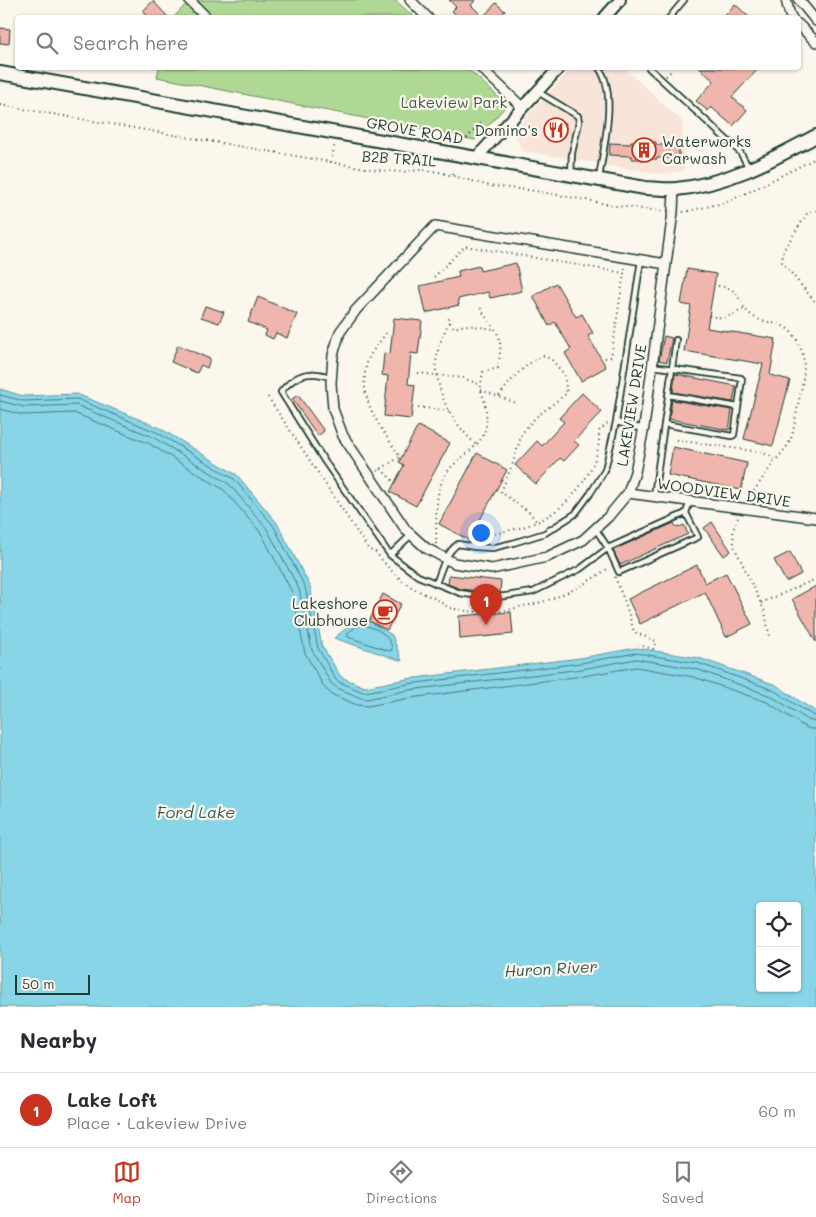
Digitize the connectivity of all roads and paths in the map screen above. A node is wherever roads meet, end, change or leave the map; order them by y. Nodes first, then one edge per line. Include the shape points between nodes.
1 (189, 0) edge
2 (410, 0) edge
3 (620, 0) edge
4 (684, 0) edge
5 (786, 0) edge
6 (799, 0) edge
7 (204, 15) edge
8 (425, 15) edge
9 (607, 15) edge
10 (672, 15) edge
11 (790, 15) edge
12 (816, 21) edge
13 (801, 27) edge
14 (816, 42) edge
15 (483, 70) edge
16 (557, 70) edge
17 (601, 70) edge
18 (651, 70) edge
19 (0, 73) edge
20 (537, 92) junction
21 (0, 105) edge
22 (522, 107) junction
23 (482, 122) dead end
24 (816, 136) edge
25 (463, 142) dead end
26 (334, 149) dead end
27 (477, 157) junction
28 (816, 158) edge
29 (331, 162) junction
30 (454, 170) dead end
31 (749, 170) junction
32 (571, 175) junction
33 (453, 176) junction
34 (598, 180) junction
35 (674, 189) junction
36 (816, 211) edge
37 (672, 212) junction
38 (641, 260) junction
39 (625, 264) dead end
40 (666, 264) junction
41 (624, 273) junction
42 (434, 277) dead end
43 (718, 286) dead end
44 (816, 303) edge
45 (480, 307) dead end
46 (745, 308) junction
47 (709, 316) dead end
48 (449, 318) dead end
49 (449, 322) junction
50 (494, 329) junction
51 (386, 333) dead end
52 (676, 340) dead end
53 (606, 358) dead end
54 (652, 366) junction
55 (672, 369) junction
56 (418, 373) dead end
57 (437, 376) junction
58 (331, 377) junction
59 (481, 385) junction
60 (481, 390) junction
61 (499, 396) junction
62 (668, 396) junction
63 (516, 403) dead end
64 (418, 407) dead end
65 (738, 407) junction
66 (449, 411) junction
67 (617, 421) junction
68 (664, 424) junction
69 (644, 429) junction
70 (676, 440) dead end
71 (476, 445) junction
72 (776, 461) junction
73 (380, 468) junction
74 (376, 472) dead end
75 (393, 481) dead end
76 (628, 493) junction
77 (654, 496) junction
78 (690, 501) junction
79 (747, 503) dead end
80 (686, 513) junction
81 (738, 518) dead end
82 (816, 518) edge
83 (537, 522) junction
84 (595, 528) junction
85 (411, 534) junction
86 (490, 535) dead end
87 (608, 548) junction
88 (436, 554) junction
89 (390, 555) junction
90 (446, 559) junction
91 (816, 579) edge
92 (436, 584) junction
93 (761, 603) junction
94 (770, 639) dead end

1 - 7 street
2 - 8 street
3 - 9 street
4 - 10 lane
5 - 11 street
6 - 12 street
13 - 14 street
15 - 22 street
16 - 20 street
17 - 34 lane via 608,91 608,114
18 - 31 lane via 740,152
19 - 27 main road, GROVE ROAD
20 - 22 street
20 - 32 lane via 578,116
21 - 29 path, B2B TRAIL
22 - 27 street
23 - 25 path
24 - 31 main road, GROVE ROAD
26 - 29 path
27 - 32 main road, GROVE ROAD
28 - 37 path, B2B TRAIL via 724,203
29 - 33 path, B2B TRAIL via 377,170 421,170
30 - 33 path
31 - 35 main road, GROVE ROAD via 704,185
32 - 34 main road, GROVE ROAD
33 - 37 path, B2B TRAIL via 490,186
34 - 35 main road, GROVE ROAD
35 - 37 street
36 - 44 path via 808,212 783,252 782,262
37 - 40 street
38 - 40 street, LAKEVIEW DRIVE
38 - 58 street, LAKEVIEW DRIVE via 435,226 356,310 340,332
38 - 67 lane
39 - 41 path
40 - 54 street, LAKEVIEW DRIVE
41 - 42 path via 465,246
41 - 53 path via 611,357
43 - 46 path via 733,290
45 - 50 path
46 - 47 path via 727,317
46 - 72 path via 758,319 789,330 803,356 803,382 790,440
48 - 49 path
49 - 50 path via 454,328 466,325
49 - 57 path via 439,344 435,364
50 - 59 path via 501,345 498,368 483,372
51 - 73 path via 368,360 366,397 373,415 400,457
52 - 55 lane
54 - 55 lane
54 - 69 street, LAKEVIEW DRIVE
55 - 62 lane
55 - 65 lane via 741,378
56 - 57 path
57 - 59 path via 463,378
57 - 66 path
58 - 85 street, LAKEVIEW DRIVE via 333,409 344,436
58 - 89 lane via 311,374 299,377 281,392
59 - 60 path
60 - 61 path
60 - 71 path via 486,423
61 - 63 path
61 - 83 path via 515,375 543,356 551,359 564,374 567,393 535,418 522,433 501,492 529,512
62 - 65 lane
62 - 68 lane
64 - 66 path
65 - 68 lane via 732,436
66 - 71 path via 462,432
67 - 69 lane
67 - 83 path via 611,420 599,431 597,457 577,490 562,506
67 - 90 lane via 605,470 575,514 545,533 513,544 492,548 458,544
68 - 77 lane
69 - 76 street, LAKEVIEW DRIVE
70 - 72 path via 760,452
71 - 88 path via 448,470 442,480 438,498
72 - 79 path
73 - 74 path
73 - 75 path
76 - 77 street, WOODVIEW DRIVE
76 - 84 street, LAKEVIEW DRIVE
77 - 78 street, WOODVIEW DRIVE
78 - 80 lane
78 - 82 street, WOODVIEW DRIVE
80 - 87 lane
80 - 87 lane via 698,537 619,572
81 - 93 path via 733,530 734,546
83 - 86 path
84 - 87 lane
84 - 90 street, LAKEVIEW DRIVE via 583,540 547,558 492,569
85 - 88 street, LAKEVIEW DRIVE
85 - 89 lane
87 - 92 lane via 580,570 533,592 491,598 460,593
88 - 90 street, LAKEVIEW DRIVE
89 - 92 lane via 418,576
90 - 92 lane
91 - 93 path
93 - 94 path

